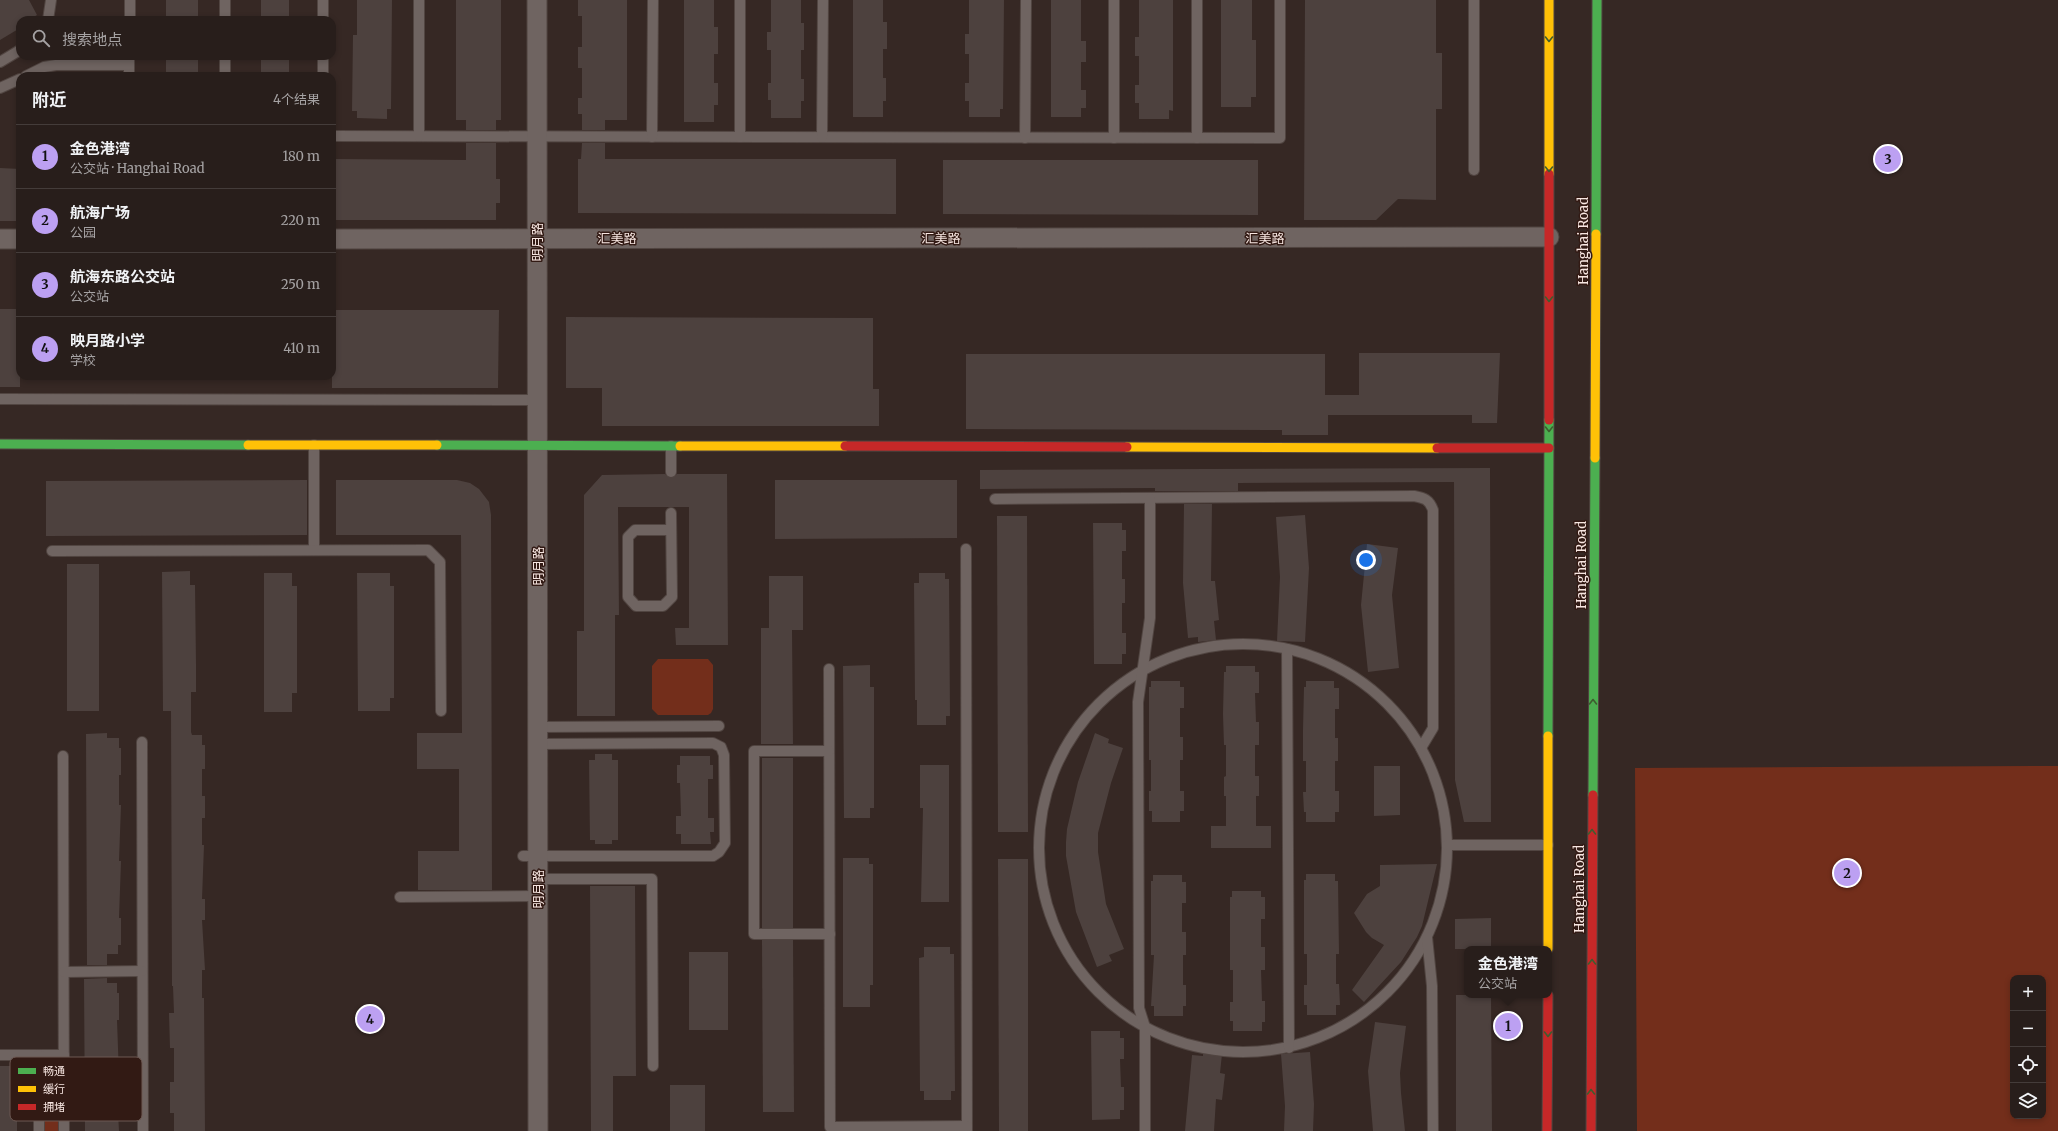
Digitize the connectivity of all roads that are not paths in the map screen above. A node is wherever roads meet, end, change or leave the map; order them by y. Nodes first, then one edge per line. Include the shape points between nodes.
1 (51, 0) edge
2 (130, 0) edge
3 (225, 0) edge
4 (324, 0) edge
5 (420, 0) edge
6 (537, 0) edge
7 (653, 0) edge
8 (740, 0) edge
9 (823, 0) edge
10 (1026, 0) edge
11 (1114, 0) edge
12 (1197, 0) edge
13 (1280, 0) edge
14 (1474, 0) edge
15 (1549, 0) edge
16 (1597, 0) edge
17 (1606, 7) dead end
18 (49, 16) edge
19 (130, 16) edge
20 (225, 16) edge
21 (323, 16) edge
22 (1597, 40) junction
23 (16, 52) edge
24 (225, 60) edge
25 (323, 60) edge
26 (130, 61) edge
27 (0, 62) edge
28 (34, 72) edge
29 (129, 72) edge
30 (225, 72) edge
31 (323, 72) edge
32 (16, 81) edge
33 (0, 88) edge
34 (336, 136) edge
35 (419, 136) junction
36 (537, 137) junction
37 (652, 137) junction
38 (740, 137) junction
39 (822, 138) junction
40 (1026, 138) junction
41 (1114, 138) junction
42 (1197, 138) junction
43 (1474, 170) dead end
44 (1549, 237) junction
45 (537, 238) junction
46 (0, 239) edge
47 (16, 239) edge
48 (336, 239) edge
49 (0, 399) edge
50 (538, 400) junction
51 (0, 444) edge
52 (314, 445) junction
53 (538, 445) junction
54 (671, 446) junction
55 (1549, 448) junction
56 (671, 472) dead end
57 (1150, 499) junction
58 (995, 500) dead end
59 (671, 513) dead end
60 (671, 530) junction
61 (966, 549) dead end
62 (314, 550) junction
63 (52, 551) dead end
64 (1287, 649) junction
65 (829, 670) dead end
66 (1142, 671) junction
67 (441, 711) dead end
68 (719, 726) dead end
69 (538, 735) junction
70 (142, 742) dead end
71 (1421, 748) junction
72 (829, 750) junction
73 (63, 756) dead end
74 (1447, 845) junction
75 (1548, 845) junction
76 (530, 856) junction
77 (538, 888) junction
78 (400, 897) dead end
79 (830, 934) junction
80 (1427, 937) junction
81 (1548, 946) edge
82 (142, 971) junction
83 (64, 972) junction
84 (1548, 998) edge
85 (1145, 1027) junction
86 (1289, 1048) junction
87 (0, 1055) edge
88 (39, 1055) joint
89 (64, 1055) joint
90 (653, 1066) dead end
91 (967, 1129) edge
92 (143, 1131) edge
93 (538, 1131) edge
94 (1145, 1131) edge
95 (1433, 1131) edge
96 (1547, 1131) edge
97 (1591, 1131) edge

1 - 18 lane
2 - 19 lane
3 - 20 lane
4 - 21 lane
5 - 35 lane
6 - 36 street, 明月路
7 - 37 lane
8 - 38 lane
9 - 39 lane
10 - 40 lane
11 - 41 lane
12 - 42 lane
13 - 42 lane via 1280,138
14 - 43 lane
15 -> 44 main road
16 - 22 main road, Hanghai Road
17 - 22 main road
97 -> 22 main road, Hanghai Road
23 - 27 lane
24 - 30 lane
25 - 31 lane
26 - 28 lane via 56,65
26 - 29 lane
32 - 33 lane
34 - 35 lane
35 - 36 lane
36 - 37 lane
36 - 45 street, 明月路
37 - 38 lane
38 - 39 lane
39 - 40 lane
40 - 41 lane
41 - 42 lane
44 - 45 street, 汇美路
44 -> 55 main road
45 - 48 street, 汇美路
45 - 50 street, 明月路
46 - 47 street
49 - 50 lane
50 - 53 street, 明月路
51 - 52 main road
52 - 53 main road
52 - 62 lane
53 - 54 main road
53 - 69 street, 明月路
54 - 55 main road
54 - 56 lane
55 - 75 main road
57 - 58 lane
57 - 66 lane via 1150,618
57 - 71 lane via 1414,496 1426,498 1433,510 1433,728
59 - 60 lane
60 - 60 lane via 672,597 663,606 636,606 628,597 628,537 635,530
61 - 91 lane
62 - 63 lane
62 - 67 lane via 428,550 440,562
64 - 66 lane via 1247,644 1203,648 1182,653
64 - 71 lane via 1311,655 1364,684 1392,708
64 - 86 lane
65 - 72 lane
66 - 85 lane via 1138,702 1139,1008
66 - 85 lane via 1089,714 1071,740 1053,775 1046,797 1041,820 1040,867 1050,914 1070,956 1083,976 1116,1009
68 - 69 lane
69 - 76 street, 明月路
69 - 76 lane via 713,743 720,747 724,755 725,843 713,856
70 - 82 lane
71 - 74 lane via 1439,793
72 - 79 lane
72 - 79 lane via 754,751 754,934
73 - 83 lane
74 - 75 lane
74 - 80 lane via 1443,890
75 - 81 main road
76 - 77 street, 明月路
77 - 78 lane
77 - 90 lane via 652,879
77 - 93 street, 明月路
79 - 91 lane via 830,1127
80 - 86 lane via 1401,978 1366,1012 1324,1036
80 - 95 lane via 1432,986
82 - 83 lane
82 - 92 lane
83 - 89 lane
84 -> 96 main road
85 - 86 lane via 1204,1050 1253,1053
85 - 94 lane
87 - 88 lane
88 - 89 lane

